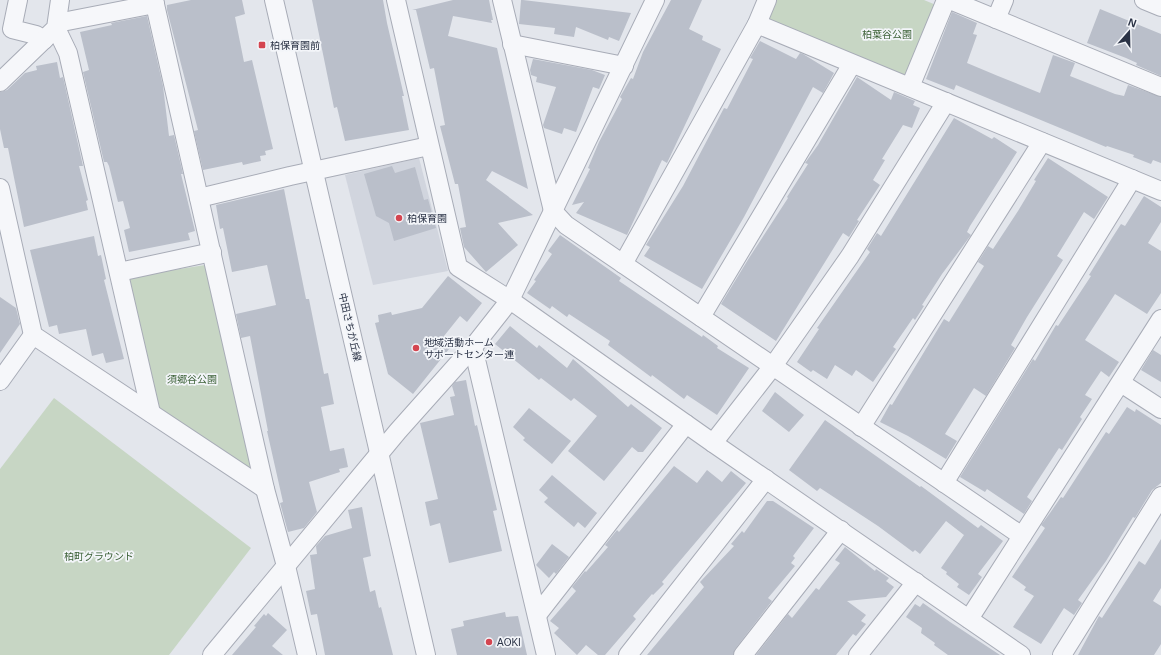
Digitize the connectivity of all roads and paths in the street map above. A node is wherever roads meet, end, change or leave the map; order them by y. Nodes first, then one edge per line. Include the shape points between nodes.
1 (18, 0) edge
2 (60, 0) edge
3 (274, 0) edge
4 (396, 0) edge
5 (502, 0) edge
6 (655, 0) edge
7 (767, 0) edge
8 (946, 0) edge
9 (950, 0) edge
10 (1004, 0) edge
11 (1144, 0) edge
12 (154, 2) edge
13 (1161, 7) edge
14 (996, 19) junction
15 (757, 24) junction
16 (52, 30) junction
17 (512, 44) junction
18 (852, 64) junction
19 (624, 66) junction
20 (0, 82) edge
21 (910, 87) junction
22 (1161, 87) edge
23 (946, 102) junction
24 (1042, 142) junction
25 (429, 146) junction
26 (314, 172) junction
27 (1132, 179) junction
28 (0, 188) edge
29 (1161, 191) edge
30 (199, 198) junction
31 (553, 211) junction
32 (2, 212) edge
33 (212, 252) junction
34 (623, 264) junction
35 (119, 272) junction
36 (510, 300) junction
37 (700, 317) junction
38 (1161, 319) edge
39 (33, 335) junction
40 (473, 347) junction
41 (773, 366) junction
42 (0, 381) edge
43 (1121, 383) junction
44 (1161, 409) edge
45 (151, 413) junction
46 (686, 424) junction
47 (861, 427) junction
48 (713, 443) junction
49 (380, 454) junction
50 (766, 479) junction
51 (944, 483) junction
52 (265, 489) junction
53 (1161, 496) edge
54 (841, 530) junction
55 (1022, 536) junction
56 (286, 566) junction
57 (916, 582) junction
58 (537, 615) junction
59 (969, 619) junction
60 (212, 655) edge
61 (307, 655) edge
62 (426, 655) edge
63 (546, 655) edge
64 (628, 655) edge
65 (742, 655) edge
66 (858, 655) edge
67 (1021, 655) edge
68 (1062, 655) edge

1 - 16 street via 12,29 36,35
2 - 16 street
3 - 26 street, 中田さちが丘線
4 - 25 street
5 - 17 street
6 - 19 street
7 - 15 street
8 - 21 street
9 - 14 street
10 - 14 street
11 - 13 street
12 - 16 street
12 - 30 street
14 - 22 street
15 - 18 street
15 - 34 street
16 - 20 street
16 - 35 street via 68,53
17 - 19 street
17 - 31 street
18 - 21 street
18 - 37 street
19 - 31 street
21 - 23 street
23 - 24 street
23 - 41 street via 850,256
24 - 27 street
24 - 47 street
25 - 26 street
25 - 36 street via 458,267
26 - 30 street
26 - 49 street, 中田さちが丘線
27 - 29 street
27 - 51 street
28 - 32 street
30 - 33 street
31 - 34 street via 566,225
31 - 36 street
32 - 39 street
33 - 35 street
33 - 52 street
34 - 37 street
35 - 45 street
36 - 40 street
36 - 46 street
37 - 41 street
38 - 43 street
39 - 42 street
39 - 45 street
40 - 49 street
40 - 58 street
41 - 47 street
41 - 48 street
43 - 44 street
43 - 55 street
45 - 52 street
46 - 48 street
46 - 58 street
47 - 51 street
48 - 50 street
49 - 56 street
49 - 62 street, 中田さちが丘線
50 - 54 street
50 - 64 street
51 - 55 street
52 - 56 street
53 - 68 street
54 - 57 street
54 - 65 street
55 - 59 street
56 - 60 street
56 - 61 street
57 - 59 street
57 - 66 street
58 - 63 street
59 - 67 street

